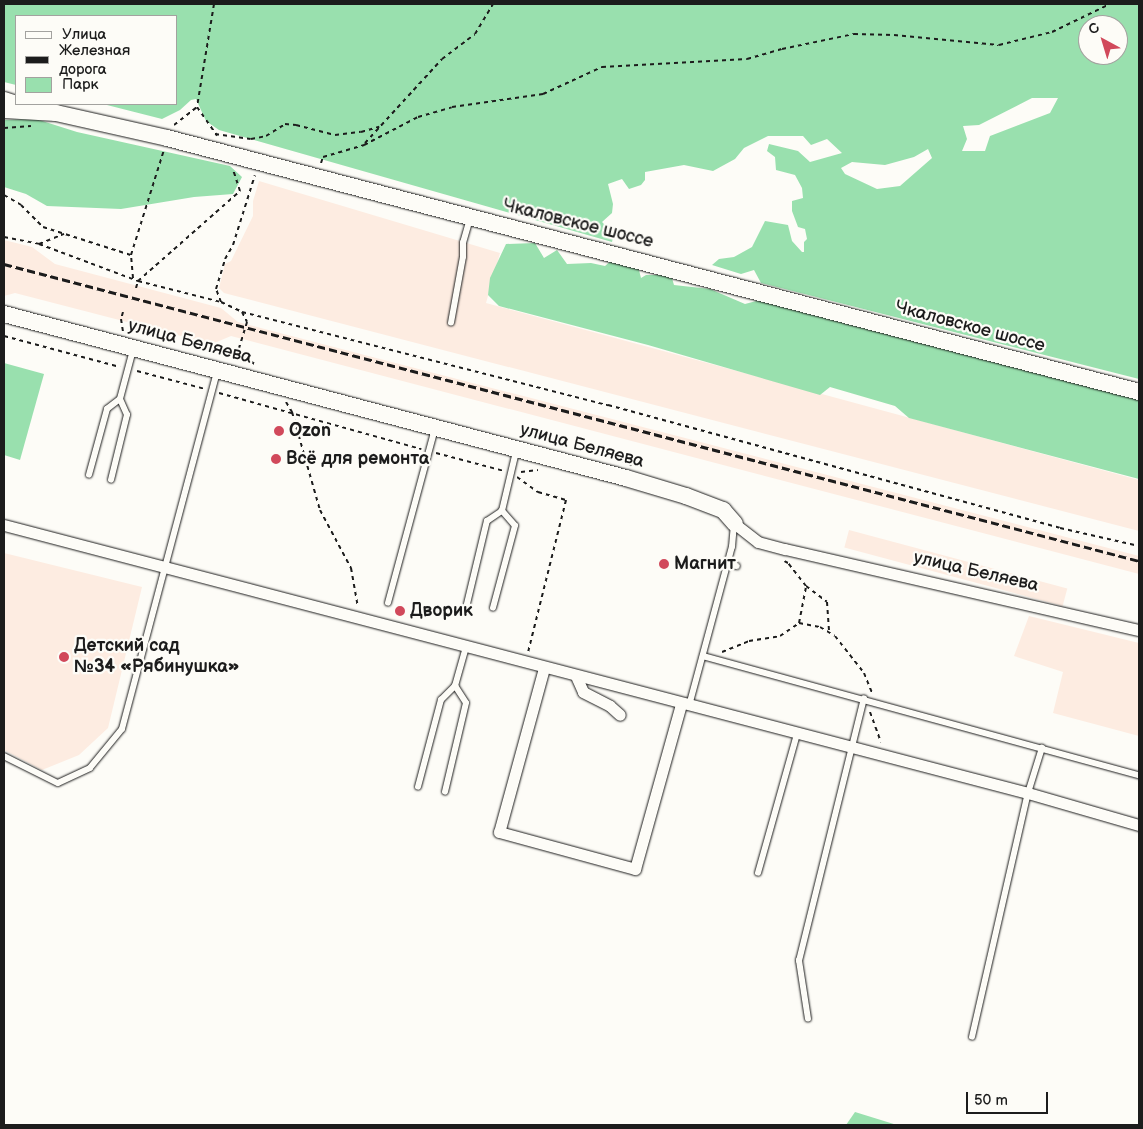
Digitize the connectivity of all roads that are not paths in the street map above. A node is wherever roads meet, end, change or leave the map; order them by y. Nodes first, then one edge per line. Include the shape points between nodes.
1 (29, 105) edge
2 (4, 110) edge
3 (56, 113) junction
4 (470, 217) junction
5 (4, 314) edge
6 (451, 323) dead end
7 (133, 348) junction
8 (217, 369) junction
9 (1139, 392) edge
10 (120, 399) junction
11 (435, 429) junction
12 (517, 449) junction
13 (89, 475) dead end
14 (110, 480) dead end
15 (502, 510) junction
16 (735, 524) junction
17 (4, 526) edge
18 (728, 564) junction
19 (164, 566) junction
20 (737, 566) dead end
21 (388, 603) dead end
22 (467, 604) dead end
23 (493, 608) dead end
24 (1139, 630) edge
25 (466, 647) junction
26 (703, 656) junction
27 (544, 668) junction
28 (576, 676) junction
29 (455, 686) junction
30 (864, 699) junction
31 (685, 705) junction
32 (620, 715) dead end
33 (797, 734) junction
34 (850, 748) junction
35 (1042, 748) junction
36 (4, 756) edge
37 (1139, 775) edge
38 (418, 787) dead end
39 (445, 792) dead end
40 (1028, 793) junction
41 (1139, 824) edge
42 (758, 873) dead end
43 (808, 1019) dead end
44 (972, 1037) dead end

1 - 3 street
2 - 3 street, Чкаловское шоссе
3 - 4 street, Чкаловское шоссе via 168,138
4 - 6 lane
4 - 9 street, Чкаловское шоссе
5 - 7 street, улица Беляева
7 - 8 street, улица Беляева
7 - 10 lane
8 - 11 street, улица Беляева
8 - 19 lane
10 - 13 lane via 107,409
10 - 14 lane via 127,415
11 - 12 street, улица Беляева
11 - 21 lane
12 - 15 lane
12 - 16 street, улица Беляева via 686,496 723,510
15 - 22 lane via 488,521
15 - 23 lane via 515,526
16 - 18 lane
16 - 24 street, улица Беляева via 758,542
17 - 19 street
18 - 20 lane
18 - 26 lane
19 - 25 street
19 - 36 lane via 122,729 90,768 58,783
25 - 27 street
25 - 29 lane
26 - 30 lane
26 - 31 lane
27 - 28 street
27 - 31 street via 499,832 635,869
28 - 31 street
28 - 32 street via 583,692
29 - 38 lane via 441,700
29 - 39 lane via 466,703
30 - 34 lane
30 - 35 lane
31 - 33 street
33 - 34 street
33 - 42 lane
34 - 40 street
34 - 43 lane via 799,961
35 - 37 lane
35 - 40 lane
40 - 41 street
40 - 44 lane

